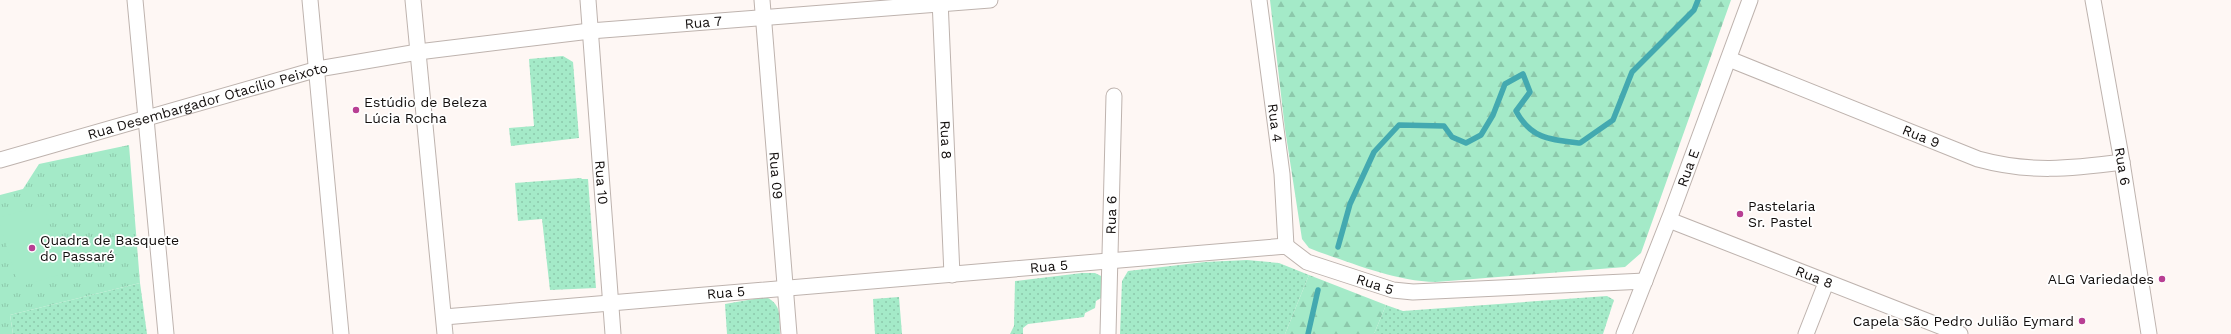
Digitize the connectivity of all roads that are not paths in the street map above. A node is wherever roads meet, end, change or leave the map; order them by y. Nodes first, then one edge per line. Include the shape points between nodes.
1 (135, 0) edge
2 (310, 0) edge
3 (413, 0) edge
4 (588, 0) edge
5 (762, 0) edge
6 (990, 0) edge
7 (1259, 0) edge
8 (1750, 0) edge
9 (2090, 1) edge
10 (940, 2) edge
11 (763, 17) junction
12 (590, 31) junction
13 (418, 52) junction
14 (1729, 59) junction
15 (318, 69) junction
16 (1114, 96) dead end
17 (146, 118) junction
18 (0, 160) edge
19 (2122, 162) junction
20 (1669, 220) junction
21 (1286, 246) junction
22 (1111, 261) junction
23 (952, 275) junction
24 (1645, 281) junction
25 (1826, 283) junction
26 (785, 286) junction
27 (610, 302) junction
28 (444, 317) junction
29 (166, 334) edge
30 (341, 334) edge
31 (445, 334) edge
32 (613, 334) edge
33 (789, 334) edge
34 (1108, 334) edge
35 (1624, 334) edge
36 (1806, 334) edge
37 (1960, 334) edge
38 (2149, 334) edge

1 - 17 street
2 - 15 street
3 - 13 street
4 - 12 street, Rua 10
5 - 11 street, Rua 09
6 - 10 street, Rua 7
7 - 21 street, Rua 4 via 1282,174
8 - 14 street, Rua E
9 - 19 street, Rua 6
10 - 11 street, Rua 7
10 - 23 street, Rua 8
11 - 12 street, Rua 7
11 - 26 street, Rua 09
12 - 13 street, Rua 7
12 - 27 street, Rua 10
13 - 15 street, Rua Desembargador Otacílio Peixoto
13 - 28 street
14 - 19 street, Rua 9 via 1978,159 2035,170 2071,169
14 - 20 street, Rua E
15 - 17 street, Rua Desembargador Otacílio Peixoto
15 - 30 street
16 - 22 street, Rua 6
17 - 18 street, Rua Desembargador Otacílio Peixoto
17 - 29 street
19 - 38 street, Rua 6
20 - 24 street, Rua E
20 - 25 street, Rua 8
21 - 22 street, Rua 5
21 - 24 street, Rua 5 via 1307,262 1393,290 1413,292
22 - 23 street, Rua 5
22 - 34 street, Rua 6
23 - 26 street, Rua 5
24 - 35 street, Rua E
25 - 36 street
25 - 37 street, Rua 8
26 - 27 street, Rua 5
26 - 33 street, Rua 09
27 - 28 street, Rua 5
27 - 32 street, Rua 10
28 - 31 street

